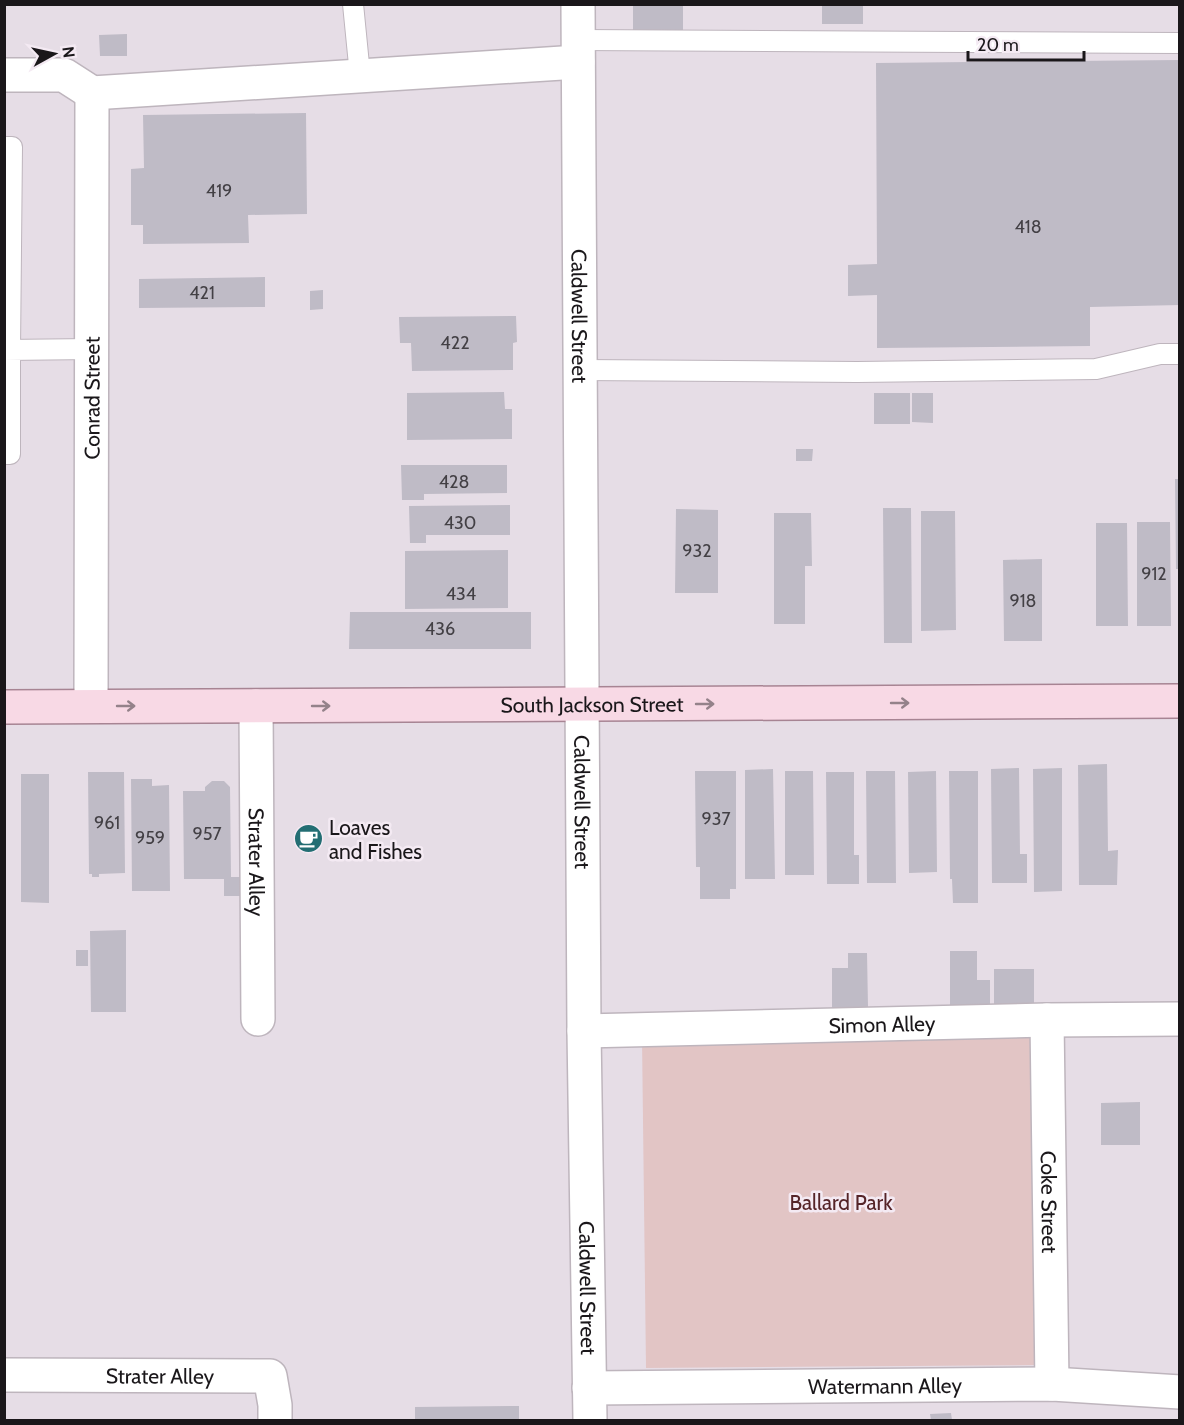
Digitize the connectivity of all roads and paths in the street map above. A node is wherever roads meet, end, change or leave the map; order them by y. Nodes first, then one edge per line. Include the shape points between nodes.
1 (353, 4) edge
2 (578, 4) edge
3 (1179, 43) edge
4 (578, 51) junction
5 (4, 75) edge
6 (360, 75) junction
7 (92, 93) junction
8 (4, 147) edge
9 (93, 349) junction
10 (7, 350) edge
11 (1179, 354) edge
12 (580, 370) junction
13 (4, 454) edge
14 (1179, 701) edge
15 (582, 704) junction
16 (91, 706) junction
17 (255, 706) junction
18 (4, 707) edge
19 (258, 1019) dead end
20 (1179, 1019) edge
21 (1047, 1020) junction
22 (584, 1031) junction
23 (4, 1375) edge
24 (1052, 1384) junction
25 (590, 1388) junction
26 (1179, 1392) edge
27 (275, 1420) edge
28 (590, 1420) edge

1 - 6 lane
2 - 4 street, Caldwell Street
3 - 4 lane
4 - 6 street
4 - 12 street, Caldwell Street
5 - 7 street via 64,75
6 - 7 street
7 - 9 street, Conrad Street
8 - 10 lane via 12,147
9 - 10 lane
9 - 16 street, Conrad Street
10 - 13 lane via 10,454
11 - 12 lane via 1160,354 1096,369
12 - 15 street, Caldwell Street
15 -> 14 main road, South Jackson Street
17 -> 15 main road, South Jackson Street
15 - 22 street, Caldwell Street
16 -> 17 main road, South Jackson Street
16 - 18 main road, South Jackson Street
17 - 19 street, Strater Alley
20 - 21 street, Simon Alley
21 - 22 street, Simon Alley
21 - 24 street, Coke Street
22 - 25 street, Caldwell Street
23 - 27 street, Strater Alley via 270,1377
24 - 25 street, Watermann Alley
24 - 26 street, Watermann Alley
25 - 28 street, Caldwell Street

